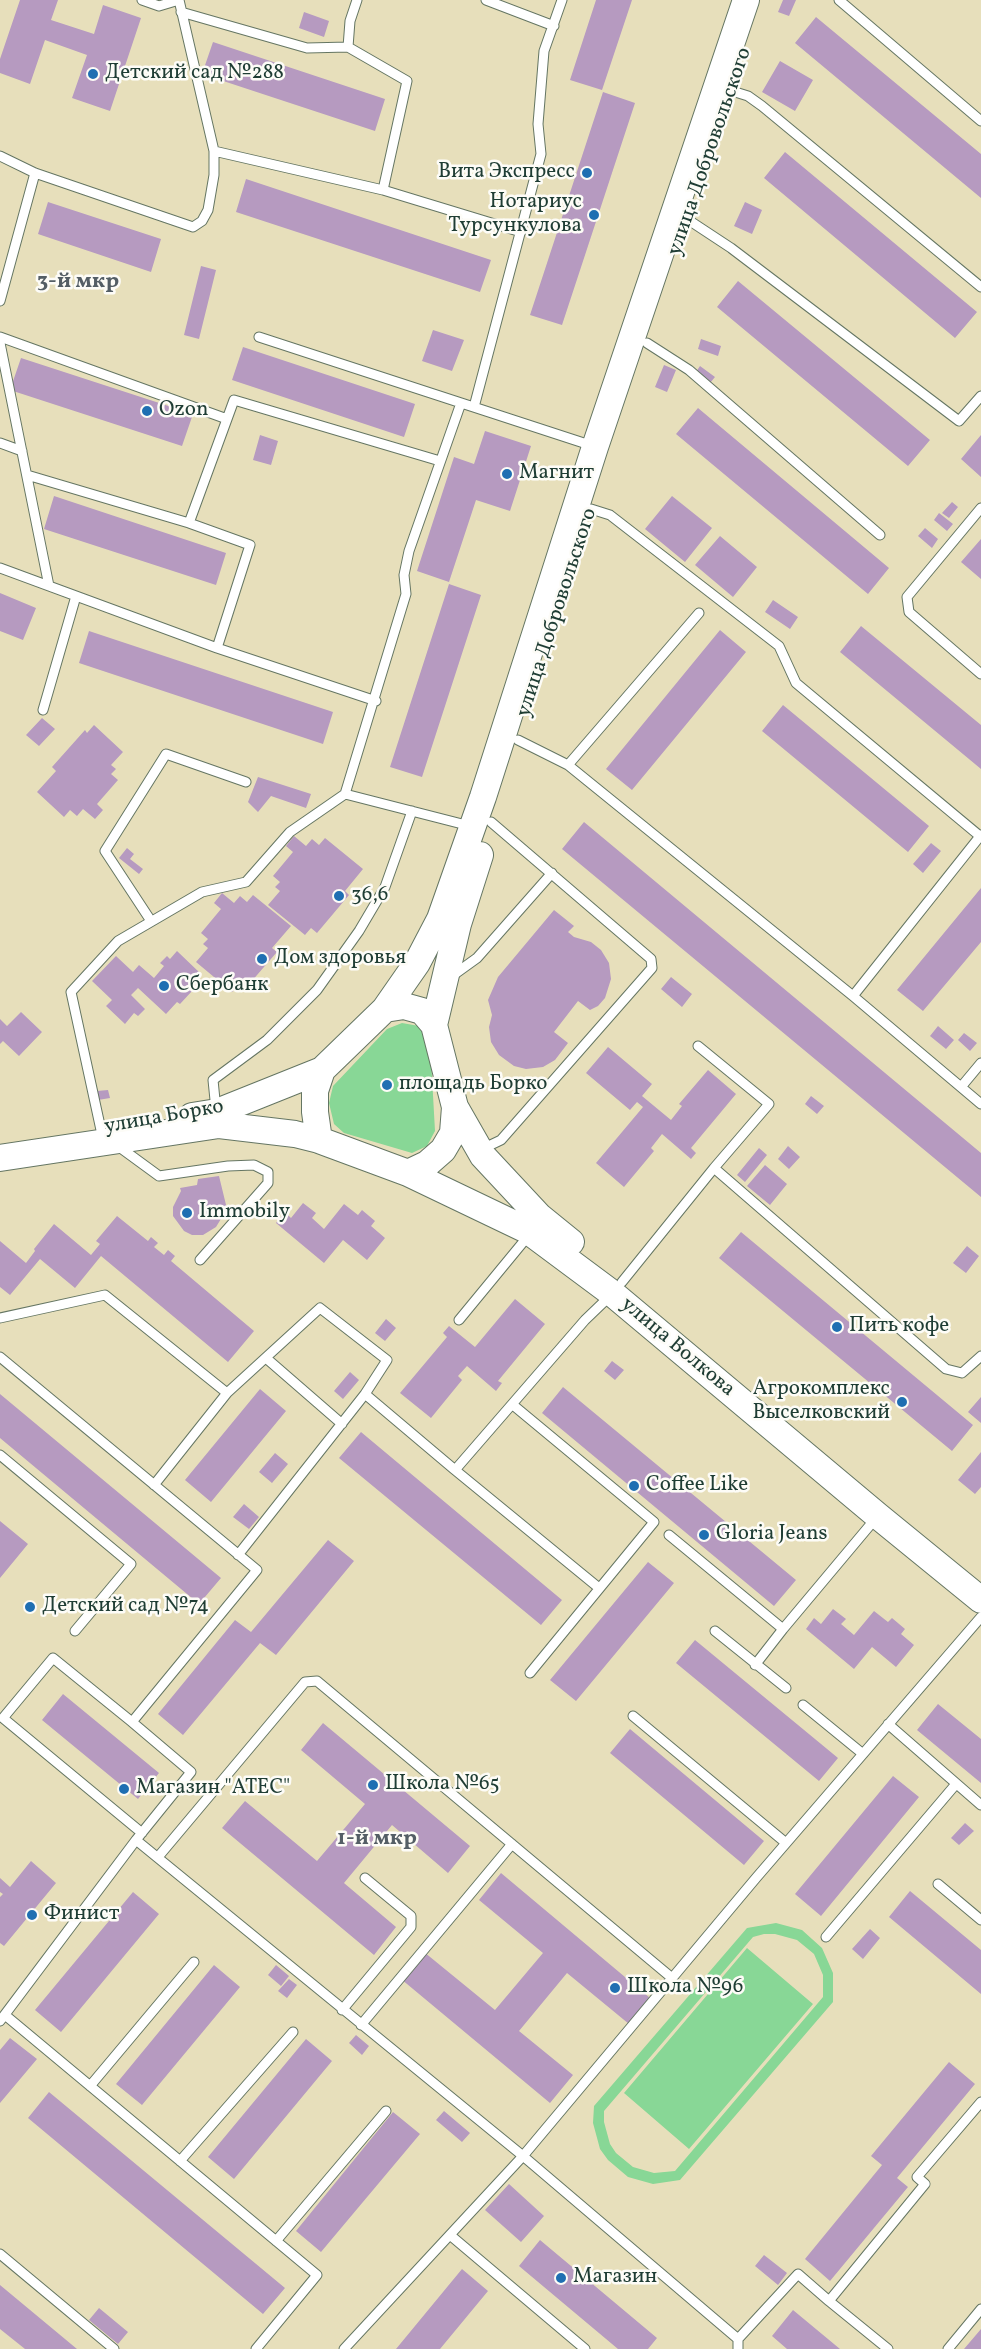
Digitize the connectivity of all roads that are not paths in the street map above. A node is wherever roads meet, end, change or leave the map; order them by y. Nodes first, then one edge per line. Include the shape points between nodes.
1 (142, 0) edge
2 (179, 0) edge
3 (357, 0) edge
4 (486, 0) edge
5 (562, 0) edge
6 (746, 0) edge
7 (762, 0) edge
8 (839, 0) edge
9 (182, 12) junction
10 (554, 26) junction
11 (348, 47) junction
12 (732, 91) junction
13 (981, 121) edge
14 (214, 151) junction
15 (0, 156) edge
16 (35, 173) junction
17 (384, 190) junction
18 (687, 219) junction
19 (521, 232) junction
20 (981, 287) edge
21 (0, 301) edge
22 (0, 337) edge
23 (259, 337) dead end
24 (0, 343) edge
25 (647, 344) junction
26 (981, 396) edge
27 (461, 403) junction
28 (474, 407) junction
29 (227, 418) junction
30 (0, 443) edge
31 (595, 447) junction
32 (22, 451) junction
33 (440, 461) junction
34 (27, 475) junction
35 (981, 508) edge
36 (591, 509) junction
37 (189, 523) junction
38 (880, 536) dead end
39 (0, 568) edge
40 (50, 586) junction
41 (76, 596) junction
42 (699, 613) dead end
43 (217, 648) junction
44 (981, 674) edge
45 (376, 701) junction
46 (43, 710) dead end
47 (518, 740) junction
48 (568, 765) junction
49 (246, 782) dead end
50 (345, 794) junction
51 (412, 811) junction
52 (482, 824) junction
53 (981, 836) edge
54 (552, 873) junction
55 (151, 921) junction
56 (445, 980) junction
57 (853, 996) junction
58 (384, 1009) junction
59 (434, 1025) junction
60 (698, 1046) dead end
61 (981, 1063) edge
62 (321, 1070) junction
63 (961, 1087) junction
64 (981, 1104) edge
65 (455, 1107) junction
66 (217, 1112) junction
67 (106, 1136) junction
68 (319, 1140) junction
69 (0, 1145) edge
70 (480, 1151) junction
71 (0, 1158) edge
72 (714, 1167) junction
73 (408, 1173) junction
74 (535, 1225) junction
75 (200, 1260) dead end
76 (618, 1288) junction
77 (0, 1318) edge
78 (459, 1320) dead end
79 (981, 1356) edge
80 (0, 1357) edge
81 (266, 1358) junction
82 (227, 1393) junction
83 (364, 1394) junction
84 (513, 1405) junction
85 (342, 1424) junction
86 (0, 1455) edge
87 (455, 1470) junction
88 (153, 1485) junction
89 (878, 1516) junction
90 (669, 1535) dead end
91 (238, 1555) junction
92 (981, 1581) edge
93 (599, 1588) junction
94 (981, 1600) edge
95 (981, 1617) edge
96 (783, 1629) junction
97 (75, 1631) dead end
98 (715, 1631) dead end
99 (755, 1665) junction
100 (530, 1673) dead end
101 (786, 1688) dead end
102 (803, 1705) dead end
103 (633, 1716) dead end
104 (132, 1722) junction
105 (888, 1724) junction
106 (863, 1754) junction
107 (956, 1784) junction
108 (981, 1805) edge
109 (139, 1836) junction
110 (786, 1843) junction
111 (512, 1844) junction
112 (158, 1857) junction
113 (365, 1878) dead end
114 (938, 1884) dead end
115 (981, 1920) edge
116 (826, 1937) dead end
117 (194, 1962) dead end
118 (672, 1978) junction
119 (342, 2010) junction
120 (3, 2018) edge
121 (361, 2025) junction
122 (293, 2032) dead end
123 (90, 2086) junction
124 (981, 2102) edge
125 (386, 2111) dead end
126 (524, 2156) junction
127 (180, 2161) junction
128 (450, 2235) junction
129 (276, 2241) junction
130 (0, 2254) edge
131 (829, 2301) junction
132 (981, 2309) edge
133 (738, 2344) edge
134 (109, 2348) edge
135 (256, 2349) edge
136 (344, 2349) edge
137 (585, 2349) edge
138 (888, 2349) edge
139 (948, 2349) edge

1 - 2 lane via 159,6
2 - 9 lane
3 - 11 lane
4 - 10 lane
5 - 10 lane
6 - 31 main road, улица Добровольского
7 - 12 main road, улица Добровольского
8 - 13 lane
9 - 11 lane via 307,48
9 - 14 lane
10 - 19 lane via 544,51 538,124 541,154
11 - 17 lane via 407,81
12 - 18 main road, улица Добровольского
12 - 20 lane via 762,106
14 - 16 lane via 208,210 194,227
14 - 17 lane
15 - 16 lane
16 - 21 lane
17 - 19 lane
18 - 25 main road, улица Добровольского
18 - 26 lane via 731,248 959,422
19 - 28 lane
22 - 29 lane
23 - 27 lane
24 - 32 lane
25 - 36 main road, улица Добровольского
25 - 38 lane via 689,370
27 - 28 lane
27 - 33 lane
28 - 31 lane
29 - 33 lane via 234,400
29 - 37 lane
30 - 32 lane
31 - 52 main road, улица Добровольского
32 - 34 lane
33 - 45 lane via 409,551 404,575 406,594
34 - 37 lane
34 - 40 lane
35 - 44 lane via 907,597 909,612
36 - 47 main road, улица Добровольского
36 - 53 lane via 610,515 779,646 796,683
37 - 43 lane via 250,545
39 - 40 lane
40 - 41 lane
41 - 43 lane
41 - 46 lane
42 - 48 lane
43 - 45 lane
45 - 50 lane
47 - 48 lane
47 - 52 main road, улица Добровольского
48 - 57 lane
49 - 55 lane via 166,754 105,851
50 - 51 lane
50 - 55 lane via 290,832 246,882 202,892
51 - 52 lane
51 - 66 lane via 386,887 359,931 317,990 267,1040 213,1080
52 - 54 lane
52 - 56 main road, улица Добровольского
52 - 58 main road, улица Добровольского via 417,963
53 - 57 lane
54 - 56 lane via 477,958
54 - 70 lane via 651,959 652,968 501,1140
55 - 67 lane via 118,941 72,992
56 - 59 main road, улица Добровольского
57 - 63 lane
58 - 59 main road via 404,1006 422,1011
58 - 62 main road
59 - 65 main road
60 - 72 lane via 769,1104
61 - 63 lane
62 - 66 main road, улица Борко
62 - 68 main road via 315,1091
63 - 64 lane
65 - 70 main road
65 - 73 main road via 453,1133 443,1150
66 - 67 main road, улица Борко
67 - 68 main road, улица Борко via 219,1125
67 - 69 main road, улица Борко
67 - 71 main road, улица Борко
67 - 75 lane via 159,1176 254,1165 268,1172 268,1184
68 - 73 main road
70 - 74 main road
72 - 76 lane
72 - 79 lane via 946,1369 962,1373
73 - 74 main road, улица Волкова
74 - 76 main road, улица Волкова
74 - 78 lane
76 - 84 lane via 585,1320
76 - 89 main road, улица Волкова
76 - 92 main road, улица Волкова
77 - 82 lane via 105,1295
80 - 88 lane
81 - 82 lane
81 - 83 lane via 320,1308 387,1360
81 - 85 lane
82 - 88 lane
83 - 85 lane
83 - 87 lane
84 - 87 lane
84 - 93 lane via 654,1522
85 - 91 lane
86 - 97 lane via 131,1564
87 - 93 lane
88 - 91 lane
89 - 94 main road, улица Волкова
89 - 96 lane
90 - 96 lane
91 - 104 lane via 257,1570
93 - 100 lane
95 - 105 lane
96 - 99 lane
98 - 99 lane
99 - 101 lane
102 - 106 lane
103 - 110 lane
104 - 109 lane via 192,1772
104 - 109 lane via 53,1658 3,1718
105 - 106 lane
105 - 107 lane
106 - 110 lane
107 - 108 lane
107 - 116 lane
109 - 112 lane
109 - 120 lane
110 - 118 lane
111 - 112 lane via 317,1682 305,1682
111 - 118 lane
111 - 121 lane
112 - 119 lane
113 - 119 lane via 411,1916 411,1927
114 - 115 lane
117 - 123 lane
118 - 126 lane
119 - 121 lane
120 - 123 lane
121 - 126 lane
122 - 127 lane
123 - 127 lane
124 - 131 lane via 917,2177 925,2184
125 - 129 lane
126 - 128 lane
126 - 133 lane
127 - 129 lane
128 - 136 lane
128 - 137 lane
129 - 135 lane via 317,2276
130 - 134 lane
131 - 133 lane via 798,2274
131 - 138 lane
132 - 139 lane

